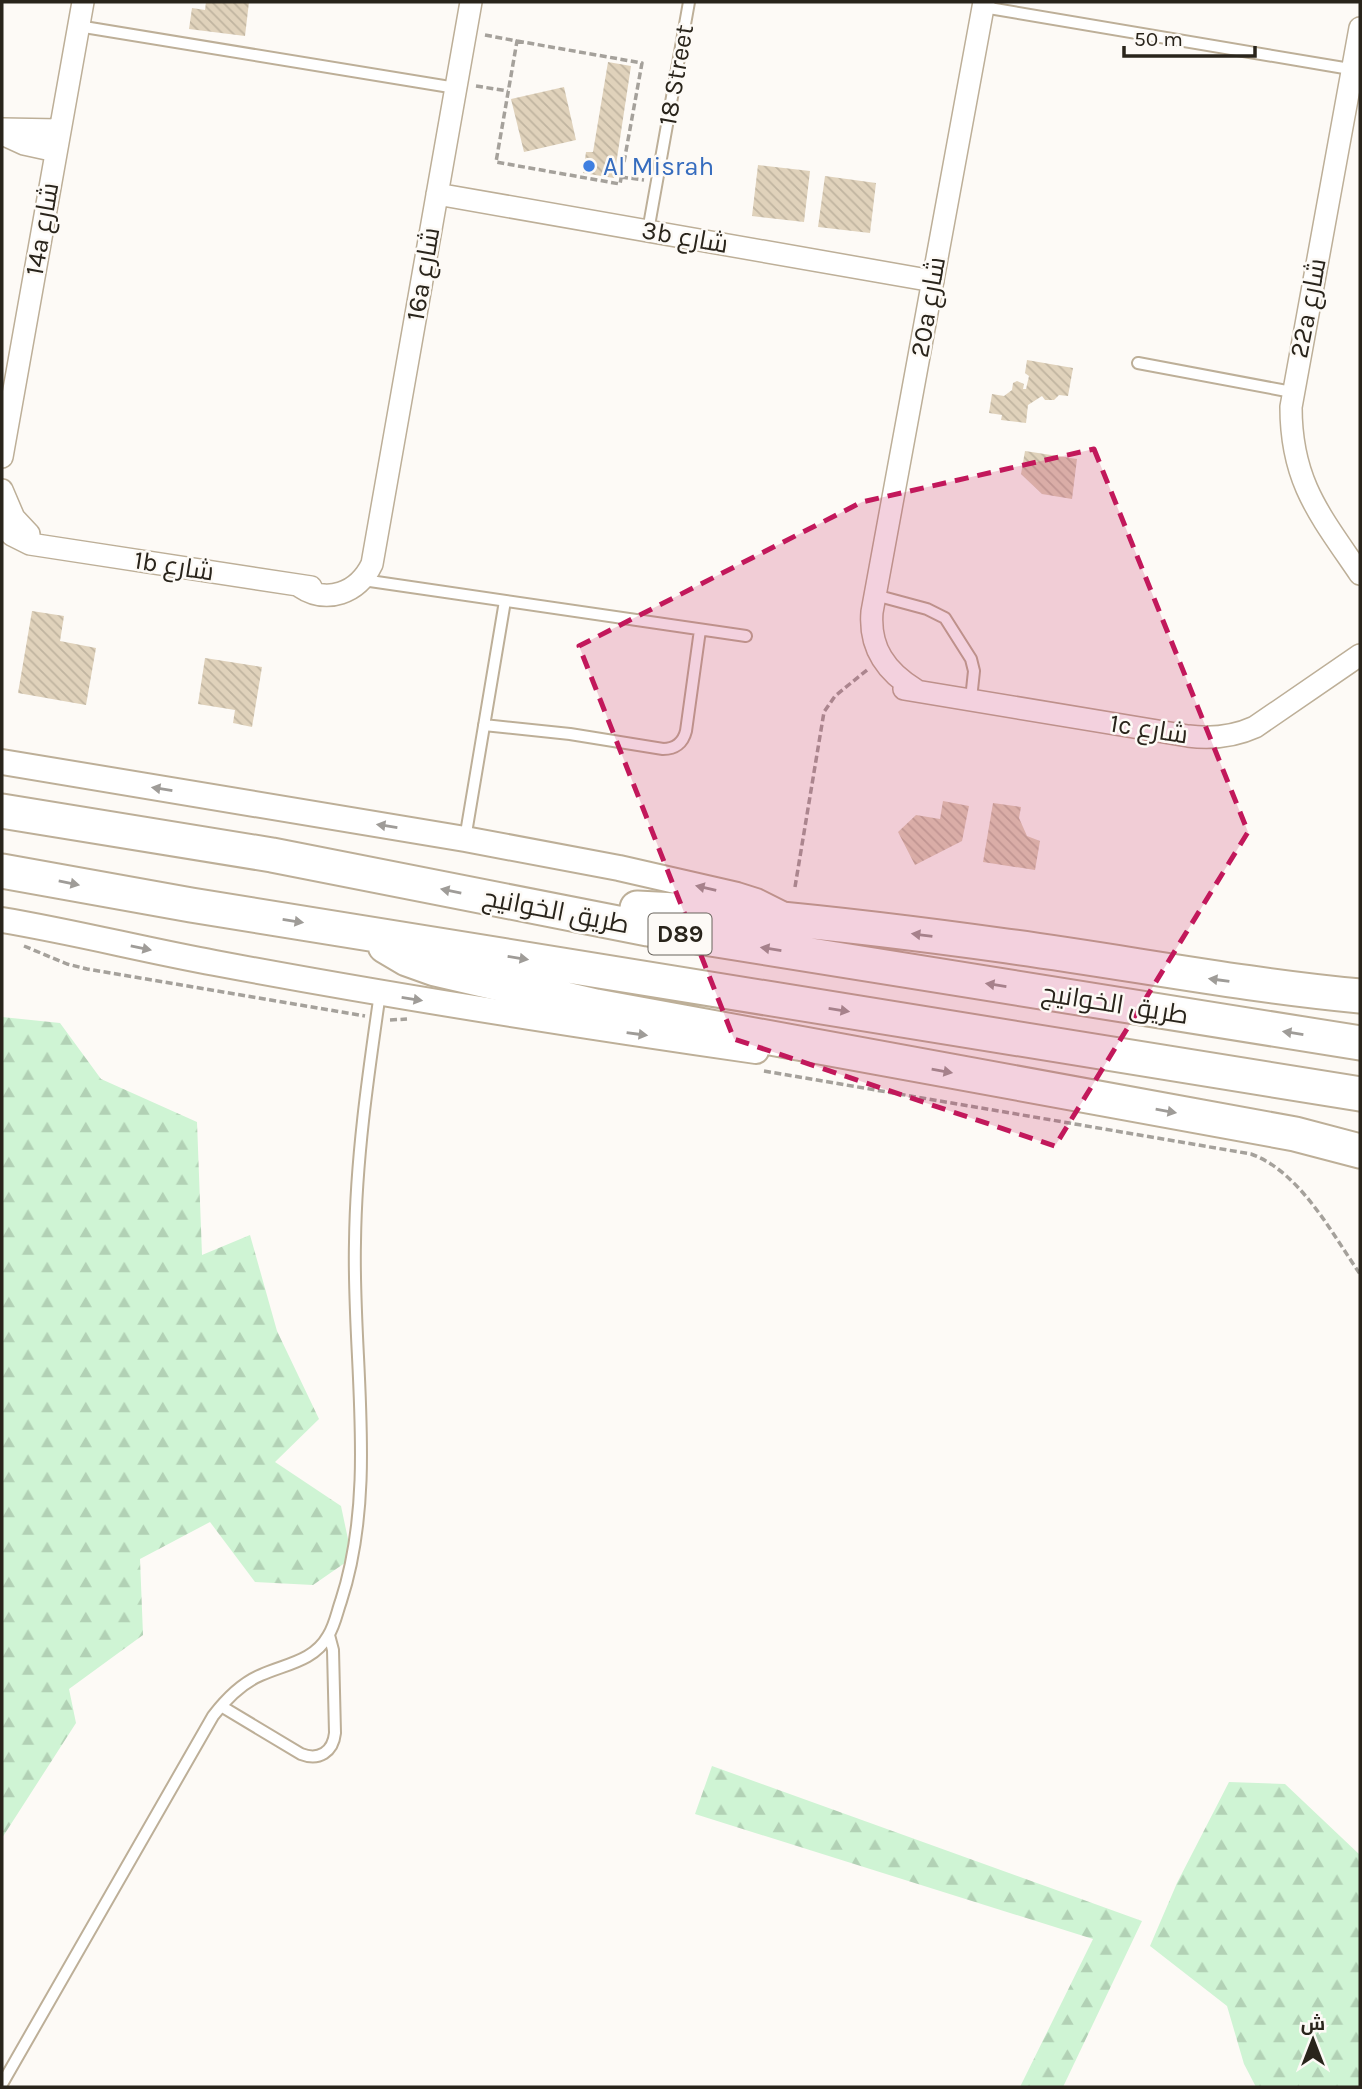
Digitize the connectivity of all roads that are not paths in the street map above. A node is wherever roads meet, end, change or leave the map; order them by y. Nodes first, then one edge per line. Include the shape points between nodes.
1 (83, 2) edge
2 (471, 2) edge
3 (690, 2) edge
4 (984, 4) edge
5 (78, 26) junction
6 (1360, 28) edge
7 (1356, 70) edge
8 (456, 85) junction
9 (2, 129) edge
10 (2, 134) edge
11 (58, 141) junction
12 (437, 194) junction
13 (648, 231) junction
14 (933, 281) junction
15 (1138, 363) dead end
16 (1293, 392) junction
17 (2, 457) edge
18 (2, 490) edge
19 (6, 523) edge
20 (1360, 574) edge
21 (352, 584) junction
22 (505, 601) junction
23 (874, 604) junction
24 (700, 630) junction
25 (746, 636) dead end
26 (1360, 655) edge
27 (876, 663) joint
28 (971, 699) junction
29 (484, 724) junction
30 (2, 762) edge
31 (2, 811) edge
32 (465, 839) junction
33 (2, 872) edge
34 (523, 905) junction
35 (2, 920) edge
36 (792, 920) junction
37 (369, 934) junction
38 (380, 993) junction
39 (1360, 996) edge
40 (1360, 1043) edge
41 (875, 1059) junction
42 (1360, 1094) edge
43 (1360, 1151) edge
44 (329, 1634) junction
45 (221, 1706) junction
46 (2, 2084) edge

1 - 5 street, 14a شارع
2 - 8 street, 16a شارع
3 - 13 lane, 18 Street
4 - 7 lane
4 - 14 street, 20a شارع
5 - 8 lane
5 - 11 street, 14a شارع
6 - 7 street, 22a شارع
7 - 16 street, 22a شارع
8 - 12 street, 16a شارع
9 - 11 street
10 - 11 street via 24,144
11 - 17 street, 14a شارع
12 - 13 street, 3b شارع
12 - 21 street, 16a شارع via 372,564
13 - 14 street, 3b شارع
14 - 23 street, 20a شارع
15 - 16 lane
16 - 20 street, 22a شارع via 1293,448 1305,488
18 - 19 street
19 - 21 street, 1b شارع via 50,545 299,586
21 - 22 lane
22 - 24 lane
22 - 29 lane
23 - 27 street, 20a شارع
23 - 28 lane via 927,609 944,618 971,659
24 - 25 lane
24 - 29 lane via 686,731 673,747
26 - 28 street, 1c شارع via 1255,727 1216,738
27 - 28 street, 1c شارع via 886,682 906,690
29 - 32 lane
32 -> 30 street
34 -> 31 highway, طريق الخوانيج / D89 via 272,855
36 -> 32 street via 737,895
33 -> 37 highway, طريق الخوانيج / D89
34 - 36 highway
40 -> 34 highway, طريق الخوانيج / D89
35 -> 38 street
39 -> 36 highway
37 - 41 highway via 393,952 435,969 596,1006
37 -> 42 highway, طريق الخوانيج / D89
38 -> 41 street via 831,1061
38 - 44 lane via 356,1191 358,1512 349,1575
41 -> 43 highway via 1285,1132
44 - 45 lane via 307,1657 260,1675
44 - 45 lane via 335,1733 327,1752 315,1758 301,1754
45 - 46 lane

